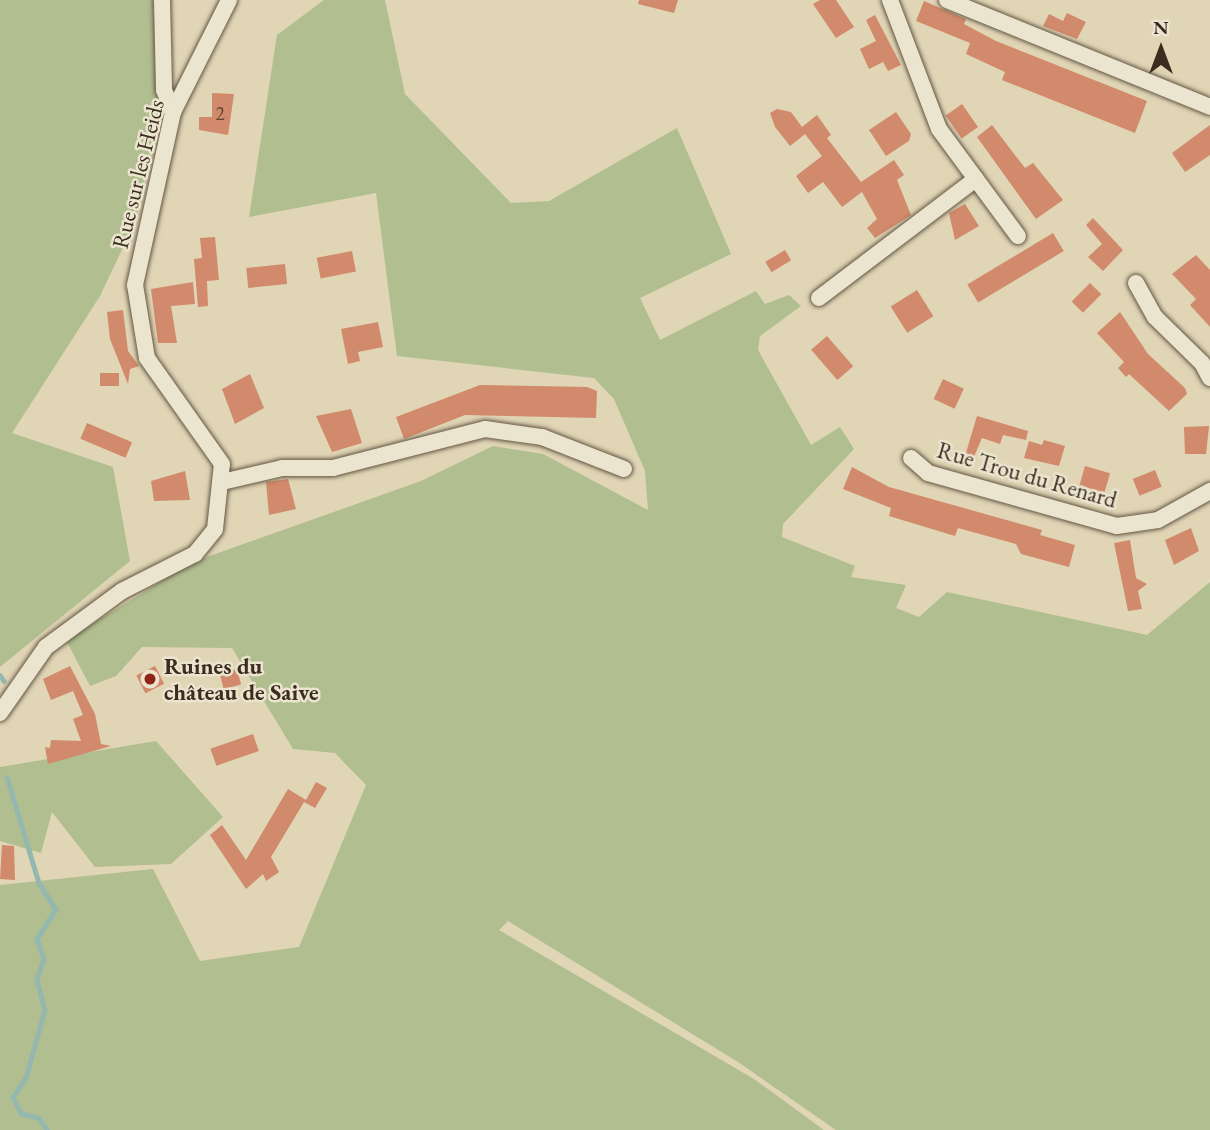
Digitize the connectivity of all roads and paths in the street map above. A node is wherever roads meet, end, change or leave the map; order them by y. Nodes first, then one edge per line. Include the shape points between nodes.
1 (162, 0) edge
2 (229, 0) edge
3 (890, 0) edge
4 (947, 0) edge
5 (1210, 107) edge
6 (173, 112) junction
7 (976, 178) junction
8 (1018, 236) dead end
9 (1136, 284) dead end
10 (819, 298) dead end
11 (1210, 379) edge
12 (911, 458) dead end
13 (624, 469) dead end
14 (222, 482) junction
15 (1210, 491) edge
16 (0, 713) edge

1 - 6 street via 164,90
2 - 6 street, Rue sur les Heids
3 - 7 street via 939,129
4 - 5 street
6 - 14 street, Rue sur les Heids via 135,285 148,358 222,464
7 - 8 street
7 - 10 street
9 - 11 street via 1156,317 1202,363
12 - 15 street, Rue Trou du Renard via 928,473 1117,526 1158,520
13 - 14 street via 542,437 485,429 333,468 282,468
14 - 16 street via 215,529 195,554 121,591 46,647

